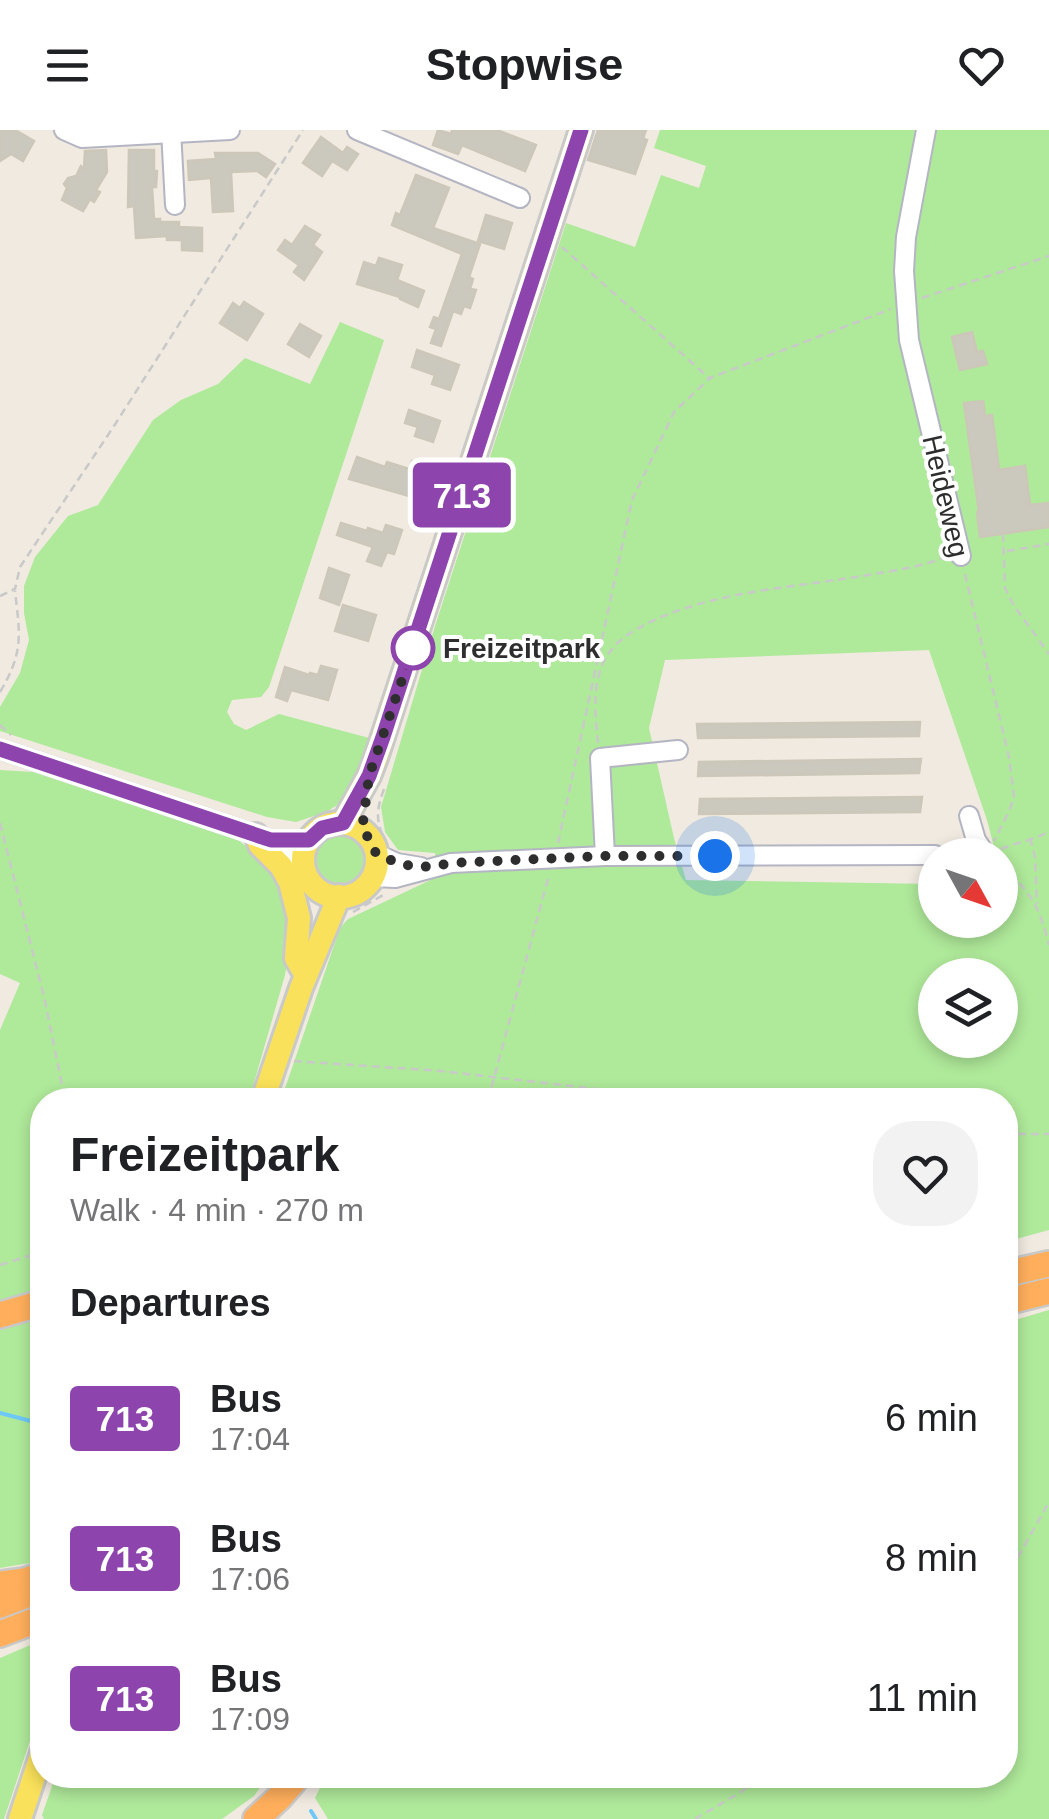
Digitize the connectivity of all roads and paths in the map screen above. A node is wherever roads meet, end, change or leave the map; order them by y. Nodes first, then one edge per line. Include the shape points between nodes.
1 (64, 130) edge
2 (230, 130) edge
3 (303, 130) edge
4 (357, 130) edge
5 (581, 130) edge
6 (926, 130) edge
7 (171, 131) edge
8 (520, 198) dead end
9 (175, 205) dead end
10 (557, 243) dead end
11 (1049, 256) edge
12 (906, 303) junction
13 (710, 378) junction
14 (1003, 534) dead end
15 (1049, 544) edge
16 (1005, 551) junction
17 (960, 553) junction
18 (15, 589) junction
19 (0, 596) edge
20 (1049, 654) edge
21 (0, 692) edge
22 (0, 725) edge
23 (20, 743) dead end
24 (0, 749) edge
25 (678, 750) dead end
26 (600, 758) junction
27 (378, 777) junction
28 (969, 816) dead end
29 (348, 821) junction
30 (0, 823) edge
31 (1049, 831) edge
32 (1043, 836) junction
33 (264, 838) junction
34 (975, 838) edge
35 (995, 838) edge
36 (1030, 838) junction
37 (304, 843) junction
38 (1018, 843) edge
39 (1049, 843) edge
40 (918, 855) edge
41 (605, 856) junction
42 (378, 858) junction
43 (554, 858) junction
44 (1018, 880) edge
45 (329, 893) junction
46 (1037, 906) junction
47 (1049, 945) edge
48 (302, 980) junction
49 (291, 1060) dead end
50 (495, 1078) junction
51 (63, 1088) edge
52 (259, 1088) edge
53 (492, 1088) edge
54 (585, 1088) edge
55 (1018, 1134) edge
56 (1049, 1134) edge
57 (30, 1256) edge
58 (1049, 1264) edge
59 (0, 1265) edge
60 (1018, 1271) edge
61 (1049, 1292) edge
62 (1018, 1299) edge
63 (30, 1306) edge
64 (0, 1314) edge
65 (1049, 1502) edge
66 (1018, 1557) edge
67 (30, 1579) edge
68 (0, 1584) edge
69 (30, 1594) edge
70 (0, 1605) edge
71 (30, 1623) edge
72 (0, 1634) edge
73 (30, 1788) edge
74 (288, 1788) edge
75 (745, 1788) edge
76 (20, 1819) edge
77 (256, 1819) edge
78 (695, 1819) edge

1 - 7 street via 82,138
2 - 7 street
3 - 18 path via 20,567
4 - 8 street
5 - 27 main road
6 - 12 street, Heideweg via 906,236
7 - 9 street
10 - 13 path
11 - 12 path
12 - 13 path
12 - 17 street, Heideweg
13 - 43 path via 674,412 632,500
14 - 16 path
15 - 16 path
16 - 20 path via 1006,588
17 - 26 path via 720,598 635,629 608,654 598,680
17 - 35 path, Heideweg via 1009,756 1014,797
18 - 19 path
18 - 21 path via 18,656
22 - 23 path
24 - 33 street
25 - 26 street
26 - 41 street
27 - 29 main road
27 - 42 path
28 - 34 street
29 - 37 path
29 - 37 main road via 322,828
29 - 42 main road via 372,842
30 - 51 path
31 - 32 path
32 - 36 path
32 - 39 path
33 - 37 street
33 - 48 main road via 260,844 290,882
36 - 38 path
36 - 46 path
37 - 45 main road via 306,872
40 - 41 street
41 - 43 street
42 - 43 street via 396,878 451,863
42 - 45 main road via 356,892
43 - 50 path
44 - 46 path
45 - 48 main road
46 - 47 path
48 - 52 main road
49 - 50 path
50 - 53 path
50 - 54 path
55 - 56 path
57 - 59 path
58 - 60 highway
61 - 62 highway
63 - 64 highway
65 - 66 path
67 - 68 highway
69 - 70 highway
71 - 72 highway
73 - 76 main road
74 - 77 highway
75 - 78 path

